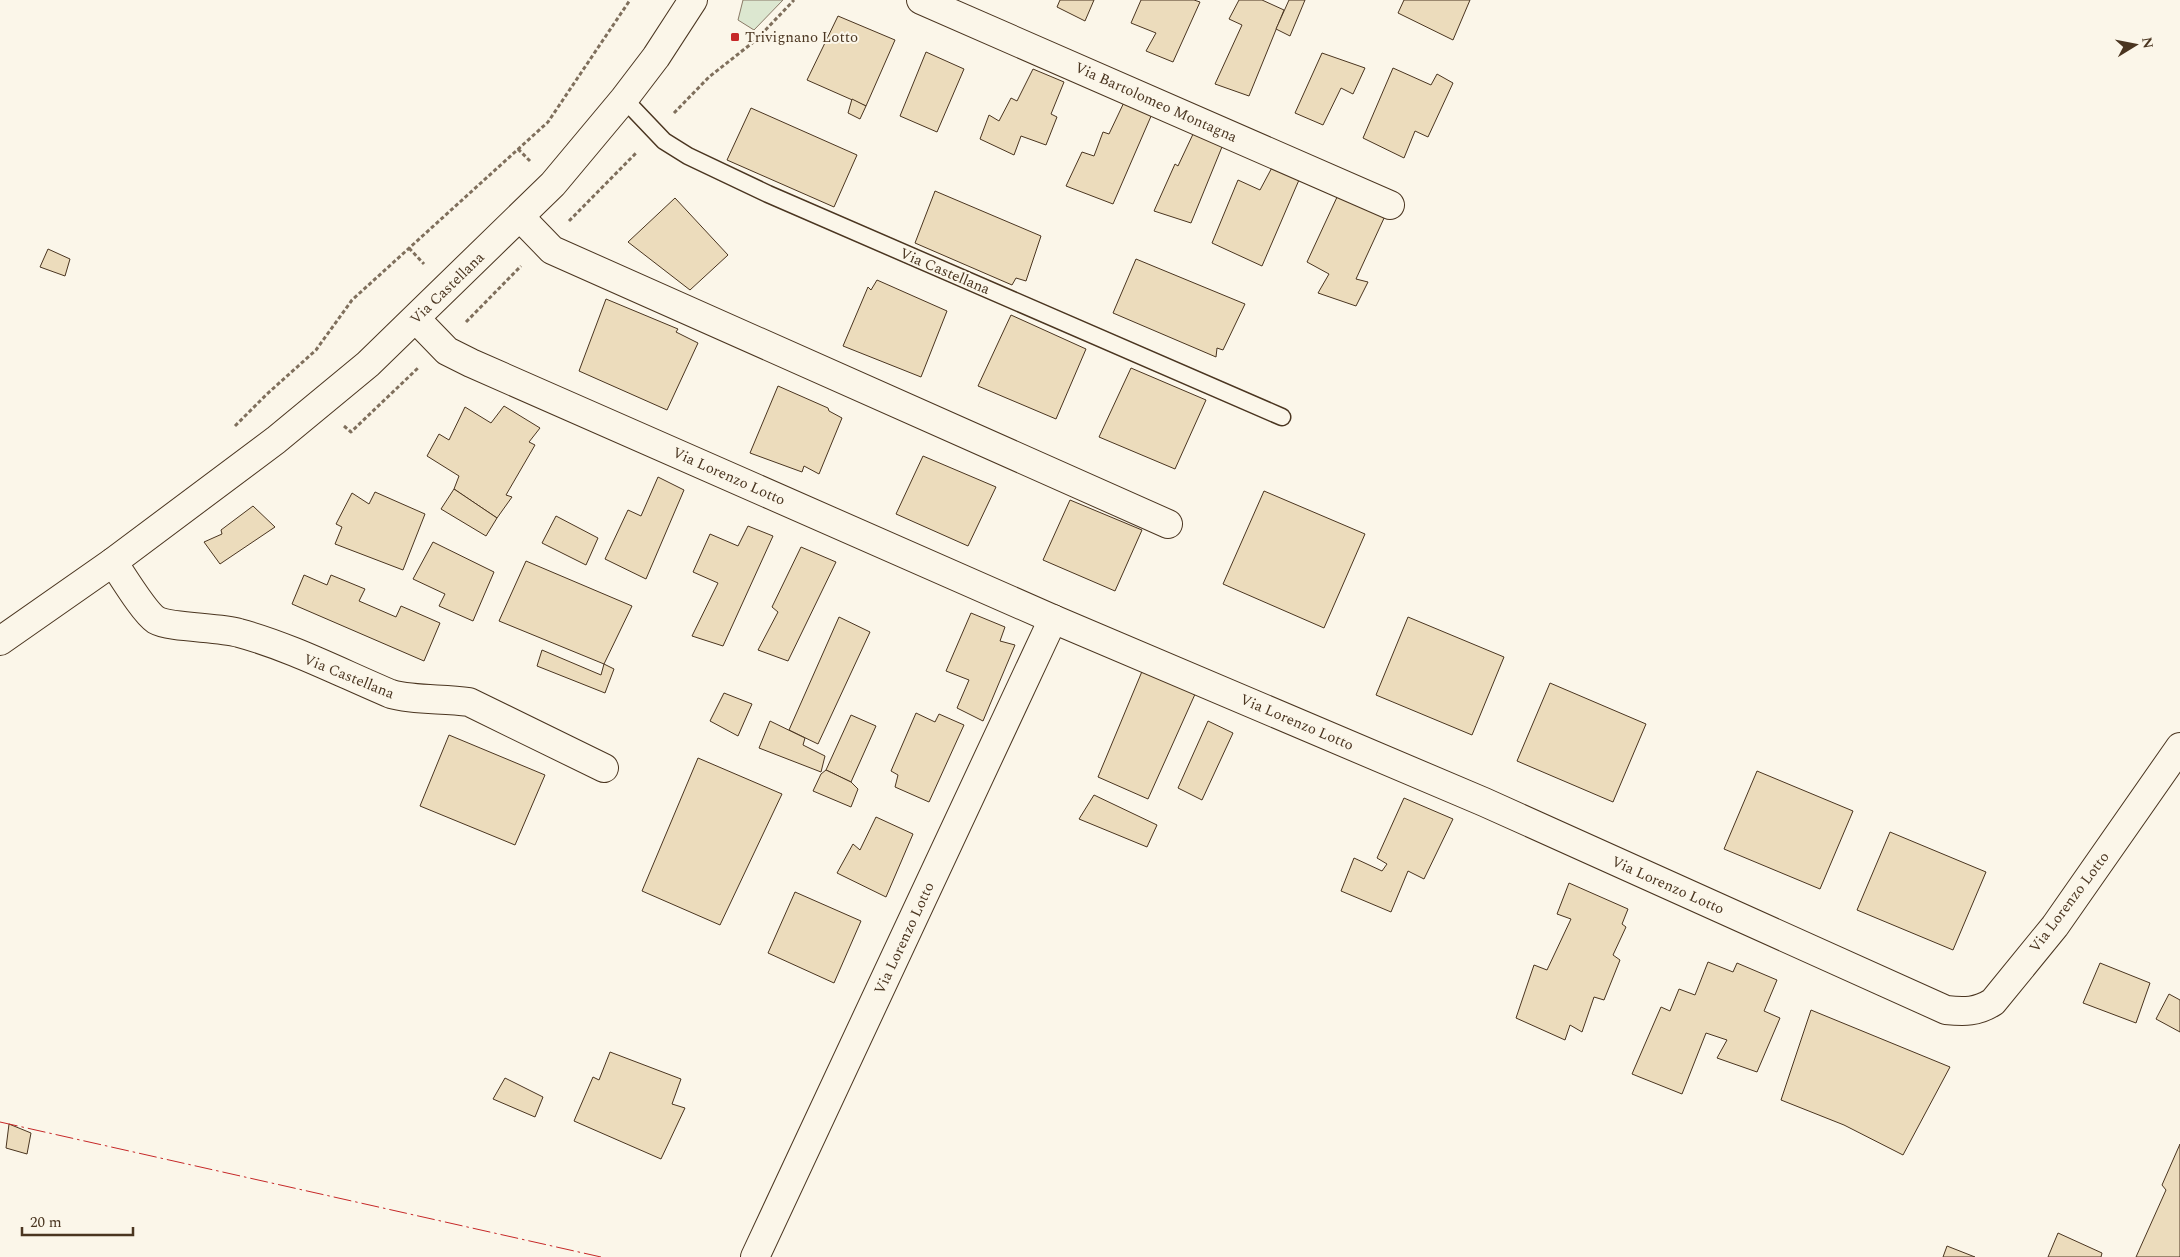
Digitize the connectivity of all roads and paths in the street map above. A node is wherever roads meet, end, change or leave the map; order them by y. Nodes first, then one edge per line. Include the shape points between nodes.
1 (630, 0) edge
2 (693, 0) edge
3 (921, 0) edge
4 (624, 99) junction
5 (1390, 205) dead end
6 (520, 217) junction
7 (416, 319) junction
8 (1282, 417) dead end
9 (229, 432) dead end
10 (1168, 524) dead end
11 (113, 562) junction
12 (1053, 619) junction
13 (0, 641) edge
14 (2180, 747) edge
15 (604, 768) dead end
16 (755, 1257) edge

1 - 9 path via 548,122 352,300 316,350
2 - 4 street, Via Castellana
3 - 5 street, Via Bartolomeo Montagna
4 - 6 street, Via Castellana via 553,184
4 - 8 lane, Via Castellana via 664,141 688,156 759,190
6 - 7 street, Via Castellana
6 - 10 street via 552,250
7 - 11 street, Via Castellana via 368,364 276,440
7 - 12 street, Via Lorenzo Lotto via 447,351 471,363
11 - 13 street, Via Castellana
11 - 15 street, Via Castellana via 156,619 168,624 238,632 397,696 469,702
12 - 14 street, Via Lorenzo Lotto via 1484,802 1946,1010 1980,1010 1993,1002 2054,926
12 - 16 street, Via Lorenzo Lotto

